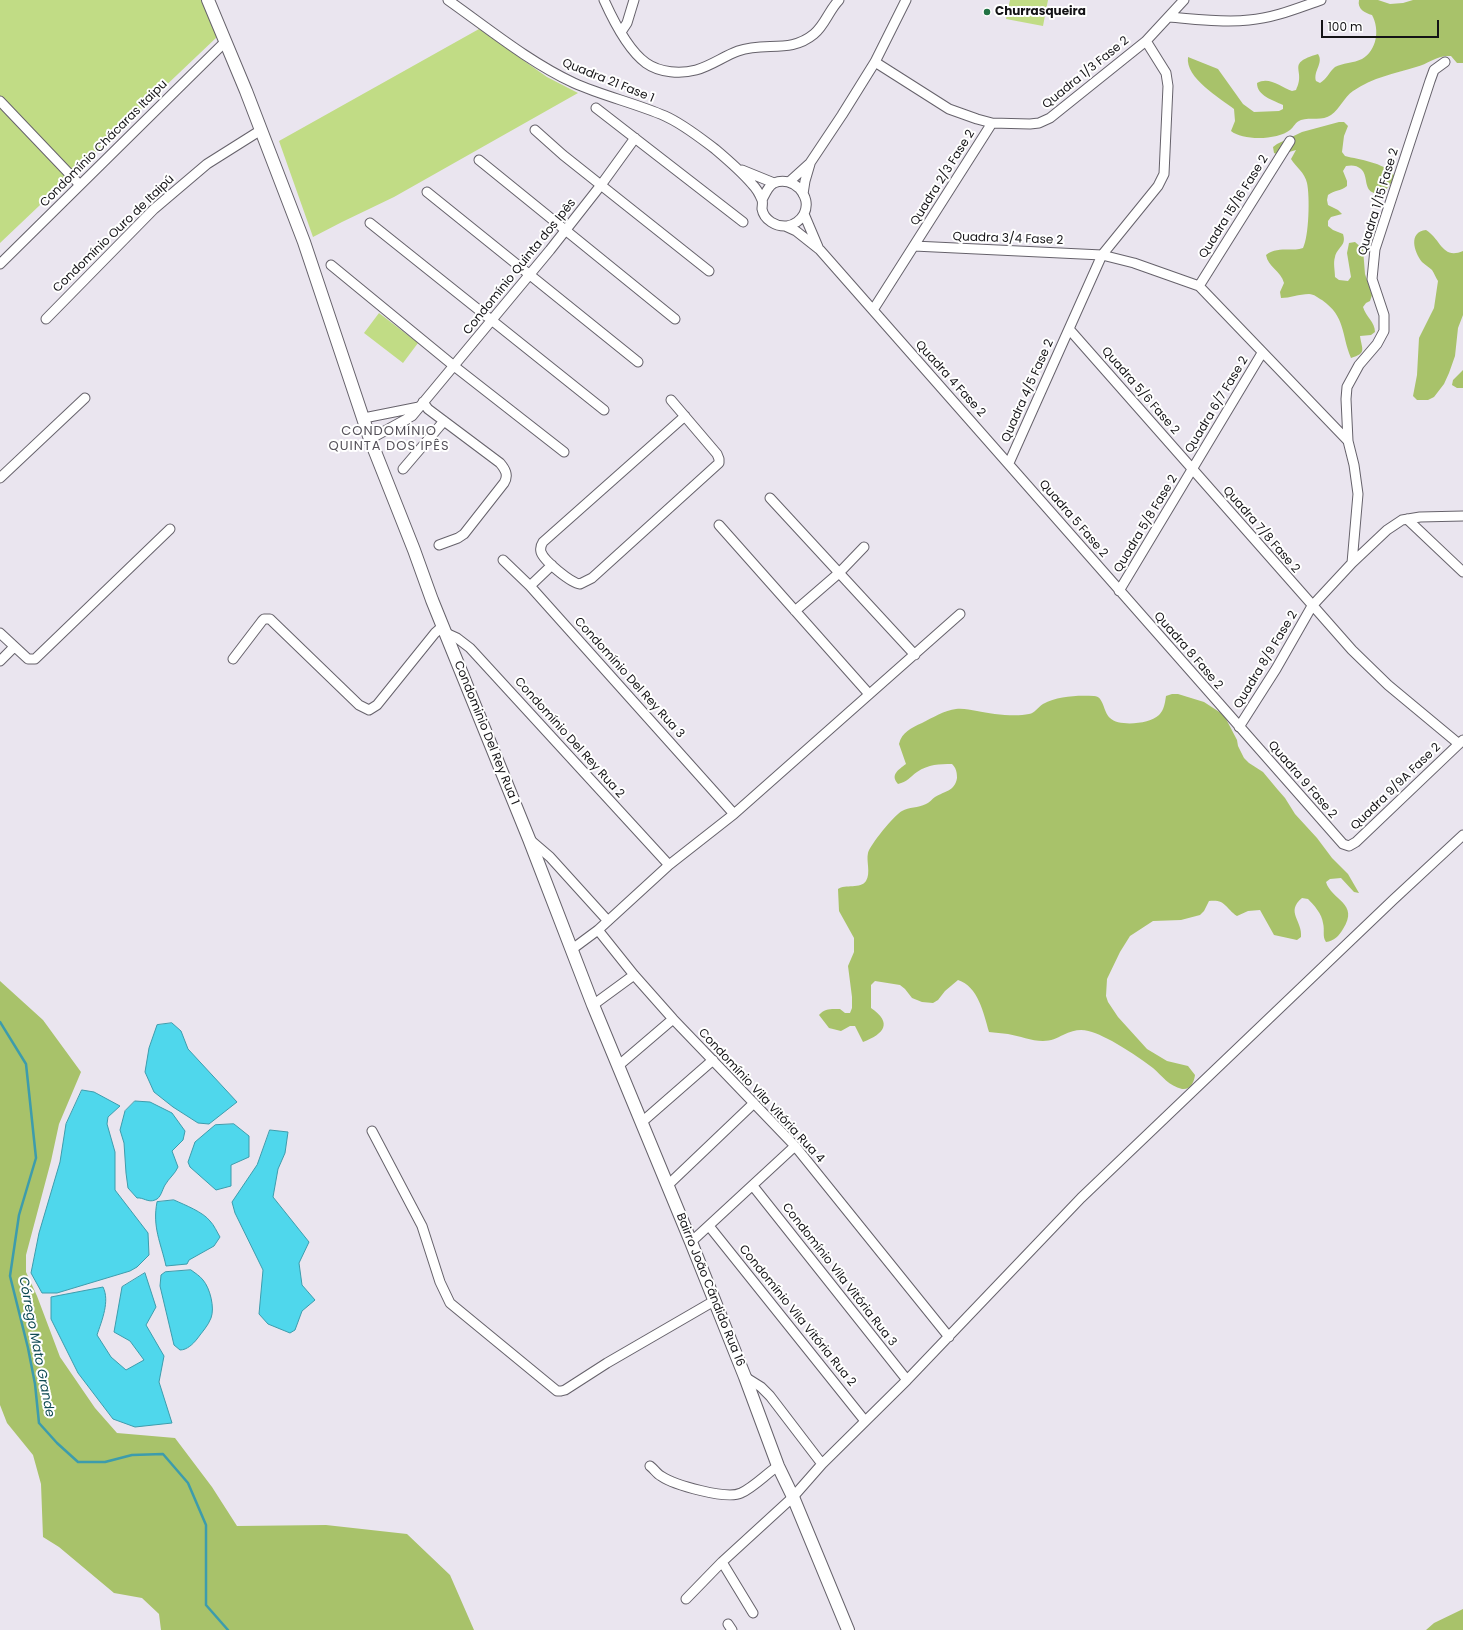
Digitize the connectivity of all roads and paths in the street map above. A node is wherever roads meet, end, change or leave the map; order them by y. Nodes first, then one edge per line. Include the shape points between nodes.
1 (208, 0) edge
2 (448, 0) edge
3 (604, 0) edge
4 (634, 0) edge
5 (839, 0) edge
6 (906, 0) edge
7 (1184, 0) edge
8 (1321, 0) edge
9 (1169, 17) junction
10 (621, 32) junction
11 (226, 41) junction
12 (1146, 41) junction
13 (875, 62) junction
14 (1445, 62) dead end
15 (0, 102) edge
16 (596, 108) dead end
17 (992, 123) junction
18 (262, 130) junction
19 (535, 130) dead end
20 (635, 138) junction
21 (1290, 141) dead end
22 (479, 160) dead end
23 (810, 163) junction
24 (738, 169) junction
25 (789, 182) junction
26 (774, 183) junction
27 (601, 184) junction
28 (80, 185) junction
29 (427, 192) dead end
30 (803, 194) junction
31 (762, 200) junction
32 (804, 214) junction
33 (370, 222) dead end
34 (743, 222) dead end
35 (785, 226) junction
36 (565, 230) junction
37 (914, 246) junction
38 (820, 250) junction
39 (1102, 255) junction
40 (0, 264) edge
41 (331, 265) dead end
42 (709, 271) dead end
43 (528, 275) junction
44 (1199, 286) junction
45 (873, 310) junction
46 (46, 319) dead end
47 (675, 320) dead end
48 (492, 321) junction
49 (1069, 329) junction
50 (1262, 353) junction
51 (638, 362) dead end
52 (454, 366) junction
53 (85, 398) dead end
54 (671, 400) dead end
55 (421, 405) junction
56 (604, 410) dead end
57 (685, 416) junction
58 (364, 418) junction
59 (444, 421) junction
60 (370, 439) junction
61 (1348, 441) junction
62 (564, 452) dead end
63 (1008, 463) junction
64 (403, 469) dead end
65 (1192, 469) junction
66 (0, 478) edge
67 (770, 498) dead end
68 (1463, 516) edge
69 (1407, 519) junction
70 (719, 525) dead end
71 (170, 529) dead end
72 (439, 545) dead end
73 (864, 547) dead end
74 (503, 560) dead end
75 (1352, 563) junction
76 (552, 565) junction
77 (1463, 572) edge
78 (839, 573) junction
79 (530, 586) junction
80 (1119, 591) junction
81 (1312, 606) junction
82 (795, 611) junction
83 (960, 614) dead end
84 (444, 630) junction
85 (0, 633) edge
86 (14, 647) junction
87 (914, 655) junction
88 (233, 659) dead end
89 (0, 661) edge
90 (869, 694) junction
91 (1239, 727) junction
92 (1461, 742) edge
93 (734, 814) junction
94 (1463, 835) edge
95 (529, 839) junction
96 (1349, 846) joint
97 (669, 865) junction
98 (608, 921) junction
99 (598, 930) junction
100 (571, 950) junction
101 (634, 975) junction
102 (593, 1006) junction
103 (673, 1019) junction
104 (713, 1060) junction
105 (618, 1066) junction
106 (754, 1103) junction
107 (642, 1122) junction
108 (372, 1131) dead end
109 (794, 1146) junction
110 (668, 1185) junction
111 (753, 1186) junction
112 (709, 1226) junction
113 (691, 1242) junction
114 (714, 1301) junction
115 (949, 1337) junction
116 (745, 1377) junction
117 (907, 1380) junction
118 (865, 1422) junction
119 (822, 1464) junction
120 (650, 1466) dead end
121 (778, 1466) junction
122 (792, 1497) junction
123 (722, 1562) junction
124 (686, 1599) dead end
125 (753, 1613) dead end
126 (848, 1630) edge

1 - 11 street, Condominio Del Rey Rua 1
2 - 24 street, Quadra 21 Fase 1 via 548,70 575,83 675,121 710,145
3 - 10 street
4 - 10 street
5 - 10 street via 819,30 798,44 746,48 703,68 688,72 657,69 646,63
6 - 13 street
7 - 9 street, Quadra 1/3 Fase 2
8 - 9 street via 1248,20
9 - 12 street, Quadra 1/3 Fase 2
11 - 18 street, Condominio Del Rey Rua 1
11 - 28 street, Condomínio Chácaras Itaipu
12 - 17 street, Quadra 1/3 Fase 2 via 1044,121 1030,124
12 - 39 street, Quadra 4/5 Fase 2 via 1166,73 1168,86 1164,174 1158,186
13 - 17 street, Quadra 1/3 Fase 2 via 949,109
13 - 23 street
14 - 61 street, Quadra 1/15 Fase 2 via 1434,70 1375,249 1372,279 1384,315 1385,327 1382,337 1359,365 1347,387
15 - 28 street
16 - 20 street
17 - 37 street, Quadra 2/3 Fase 2
18 - 46 street, Condomínio Ouro de Itaipú via 207,164 154,209
18 - 58 street, Condominio Del Rey Rua 1 via 304,242
19 - 27 street
20 - 27 street, Condomínio Quinta dos Ipês
20 - 34 street
21 - 44 street, Quadra 15/16 Fase 2
22 - 36 street
23 - 25 street
23 - 30 street
24 - 26 street, Quadra 21 Fase 1
24 - 31 street, Quadra 21 Fase 1 via 754,186
25 - 26 street
25 - 30 street via 798,186
26 - 31 street via 767,189
27 - 36 street, Condomínio Quinta dos Ipês
27 - 42 street
28 - 40 street, Condomínio Chácaras Itaipu
29 - 43 street
30 - 32 street via 806,205
31 - 35 street via 762,210 767,219
32 - 35 street via 793,224
32 - 38 street
33 - 48 street
35 - 38 street via 796,231
36 - 43 street, Condomínio Quinta dos Ipês
36 - 47 street
37 - 39 street, Quadra 3/4 Fase 2
37 - 45 street, Quadra 2/3 Fase 2
38 - 45 street, Quadra 4 Fase 2
39 - 44 street, Quadra 3/4 Fase 2 via 1134,263
39 - 49 street, Quadra 4/5 Fase 2
41 - 52 street
43 - 48 street, Condomínio Quinta dos Ipês
43 - 51 street
44 - 50 street
45 - 63 street, Quadra 4 Fase 2
48 - 52 street, Condomínio Quinta dos Ipês
48 - 56 street
49 - 63 street, Quadra 4/5 Fase 2
49 - 65 street, Quadra 5/6 Fase 2
50 - 61 street
50 - 65 street, Quadra 6/7 Fase 2
52 - 55 street, Condomínio Quinta dos Ipês
52 - 62 street
53 - 66 street
54 - 57 street
55 - 58 street
55 - 59 street
55 - 60 street, Condomínio Quinta dos Ipês via 412,416
57 - 76 street via 543,542 541,552
57 - 76 street via 717,454 719,459 716,466 584,583 572,582
58 - 60 street, Condominio Del Rey Rua 1
59 - 64 street
59 - 72 street via 500,463 507,477 464,534
60 - 84 street, Condominio Del Rey Rua 1
61 - 75 street, Quadra 1/15 Fase 2 via 1358,494
63 - 80 street, Quadra 5 Fase 2
65 - 80 street, Quadra 5/8 Fase 2
65 - 81 street, Quadra 7/8 Fase 2
67 - 78 street
68 - 69 street
69 - 75 street, Quadra 8/9 Fase 2 via 1387,530
69 - 77 street
70 - 82 street
71 - 86 street via 36,660 28,659
73 - 78 street
74 - 79 street, Condomínio Del Rey Rua 3
75 - 81 street, Quadra 8/9 Fase 2
76 - 79 street
78 - 82 street
78 - 87 street
79 - 93 street, Condomínio Del Rey Rua 3
80 - 91 street, Quadra 8 Fase 2
81 - 91 street, Quadra 8/9 Fase 2
81 - 92 street, Quadra 7/8 Fase 2 via 1371,669
82 - 90 street
83 - 87 street
84 - 88 street via 434,633 377,705 369,710 359,705 270,619 262,621
84 - 95 street, Condominio Del Rey Rua 1
84 - 97 street, Condomínio Del Rey Rua 2 via 470,648
85 - 86 street
86 - 89 street
87 - 90 street
90 - 93 street
91 - 96 street, Quadra 9 Fase 2 via 1340,841
92 - 96 street, Quadra 9/9A Fase 2
93 - 97 street
94 - 115 street via 1087,1192
95 - 98 street, Condominio Del Rey Rua 1 via 550,857
95 - 100 street, Condominio Del Rey Rua 1
97 - 98 street
98 - 99 street
99 - 100 street
99 - 101 street, Condomínio Vila Vitória Rua 4
100 - 102 street, Bairro João Cândido Rua 16
101 - 102 street
101 - 103 street, Condomínio Vila Vitória Rua 4
102 - 105 street, Bairro João Cândido Rua 16
103 - 104 street, Condomínio Vila Vitória Rua 4
103 - 105 street
104 - 106 street, Condomínio Vila Vitória Rua 4
104 - 107 street
105 - 107 street, Bairro João Cândido Rua 16
106 - 109 street, Condomínio Vila Vitória Rua 4
106 - 110 street
107 - 110 street, Bairro João Cândido Rua 16
108 - 114 street via 422,1226 440,1282 450,1303 556,1390 565,1390
109 - 111 street
109 - 115 street, Condomínio Vila Vitória Rua 4
110 - 113 street, Bairro João Cândido Rua 16
111 - 112 street
111 - 117 street, Condomínio Vila Vitória Rua 3
112 - 113 street
112 - 118 street, Condomínio Vila Vitória Rua 2
113 - 114 street, Bairro João Cândido Rua 16
114 - 116 street, Bairro João Cândido Rua 16
115 - 117 street
116 - 119 street via 770,1396
116 - 121 street, Bairro João Cândido Rua 16
117 - 118 street
118 - 119 street
119 - 122 street
120 - 121 street via 673,1482 730,1496 742,1493
121 - 122 street, Bairro João Cândido Rua 16
122 - 123 street
122 - 126 street, Bairro João Cândido Rua 16
123 - 124 street
123 - 125 street

